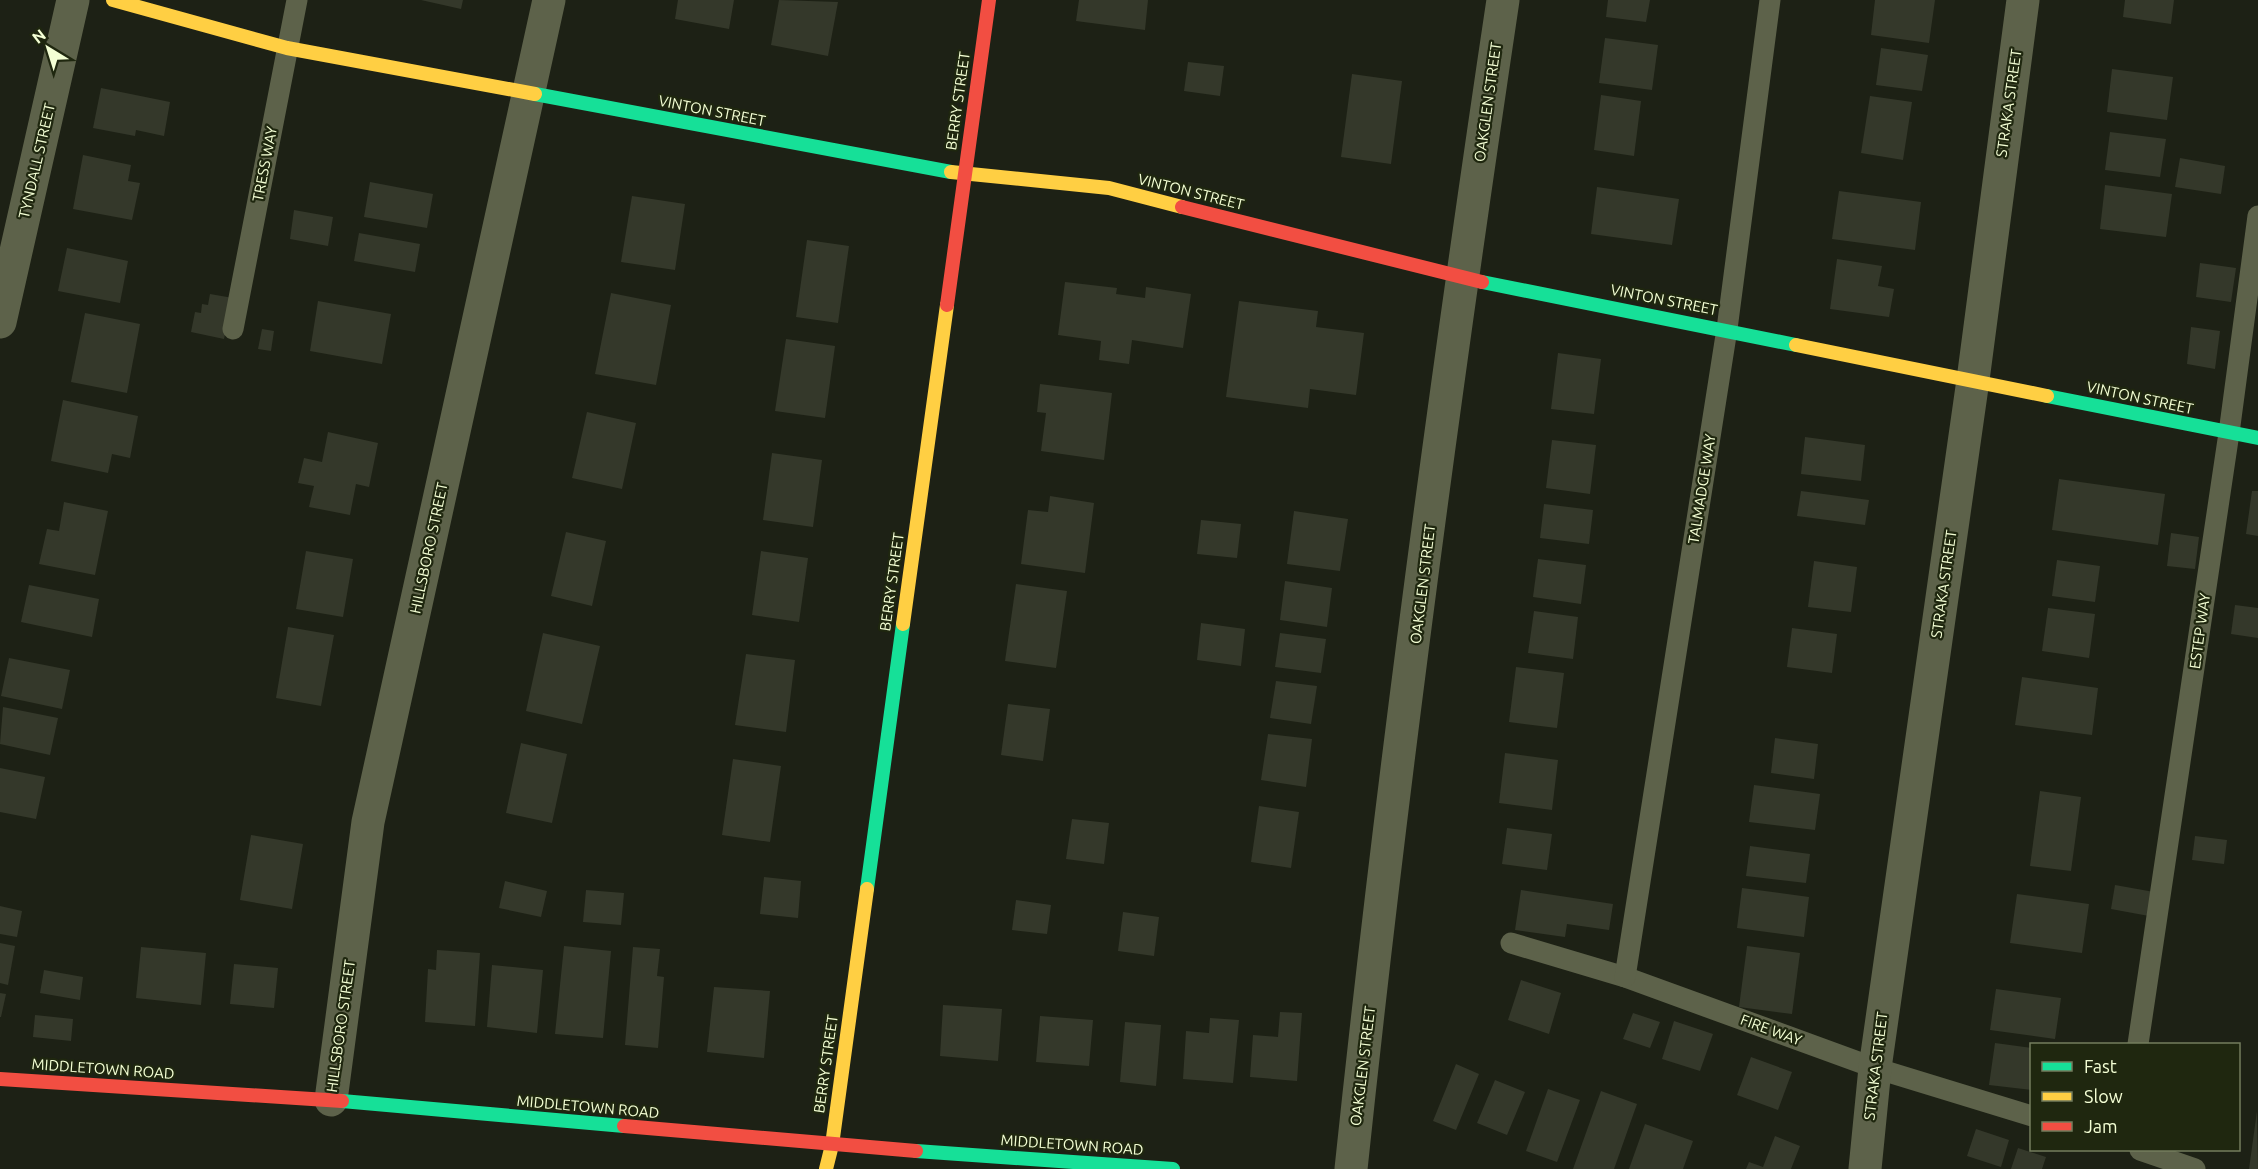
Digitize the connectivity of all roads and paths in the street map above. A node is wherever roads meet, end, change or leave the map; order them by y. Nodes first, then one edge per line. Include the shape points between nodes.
1 (73, 0) edge
2 (113, 0) edge
3 (297, 0) edge
4 (549, 0) edge
5 (989, 0) edge
6 (1503, 0) edge
7 (1770, 0) edge
8 (2023, 0) edge
9 (287, 48) junction
10 (529, 93) junction
11 (964, 174) junction
12 (2258, 216) edge
13 (1462, 278) junction
14 (0, 322) edge
15 (233, 329) dead end
16 (1727, 329) junction
17 (1972, 380) junction
18 (2229, 433) junction
19 (2258, 438) edge
20 (1511, 943) dead end
21 (1625, 977) junction
22 (2138, 1043) edge
23 (1875, 1068) junction
24 (0, 1078) edge
25 (331, 1100) junction
26 (2030, 1116) edge
27 (832, 1146) junction
28 (2146, 1151) edge
29 (826, 1169) edge
30 (1173, 1169) edge
31 (1351, 1169) edge
32 (1864, 1169) edge
33 (2195, 1169) edge

1 - 14 street, TYNDALL STREET
2 - 9 street, VINTON STREET
3 - 9 lane, TRESS WAY
4 - 10 street, HILLSBORO STREET
5 - 11 street, BERRY STREET
6 - 13 street, OAKGLEN STREET
7 - 16 lane, TALMADGE WAY
8 - 17 street, STRAKA STREET
9 - 10 street, VINTON STREET
9 - 15 lane, TRESS WAY
10 - 11 street, VINTON STREET
10 - 25 street, HILLSBORO STREET via 368,822
11 - 13 street, VINTON STREET via 1109,188
11 - 27 street, BERRY STREET
12 - 18 lane, ESTEP WAY
13 - 16 street, VINTON STREET
13 - 31 street, OAKGLEN STREET
16 - 17 street, VINTON STREET
16 - 21 lane, TALMADGE WAY
17 - 18 street, VINTON STREET
17 - 23 street, STRAKA STREET
18 - 19 street, VINTON STREET
18 - 22 lane, ESTEP WAY
20 - 21 lane, FIRE WAY
21 - 23 lane, FIRE WAY
23 - 26 lane, FIRE WAY
23 - 32 street, STRAKA STREET
24 - 25 street, MIDDLETOWN ROAD
25 - 27 street, MIDDLETOWN ROAD
27 - 29 street, BERRY STREET
27 - 30 street, MIDDLETOWN ROAD
28 - 33 lane

